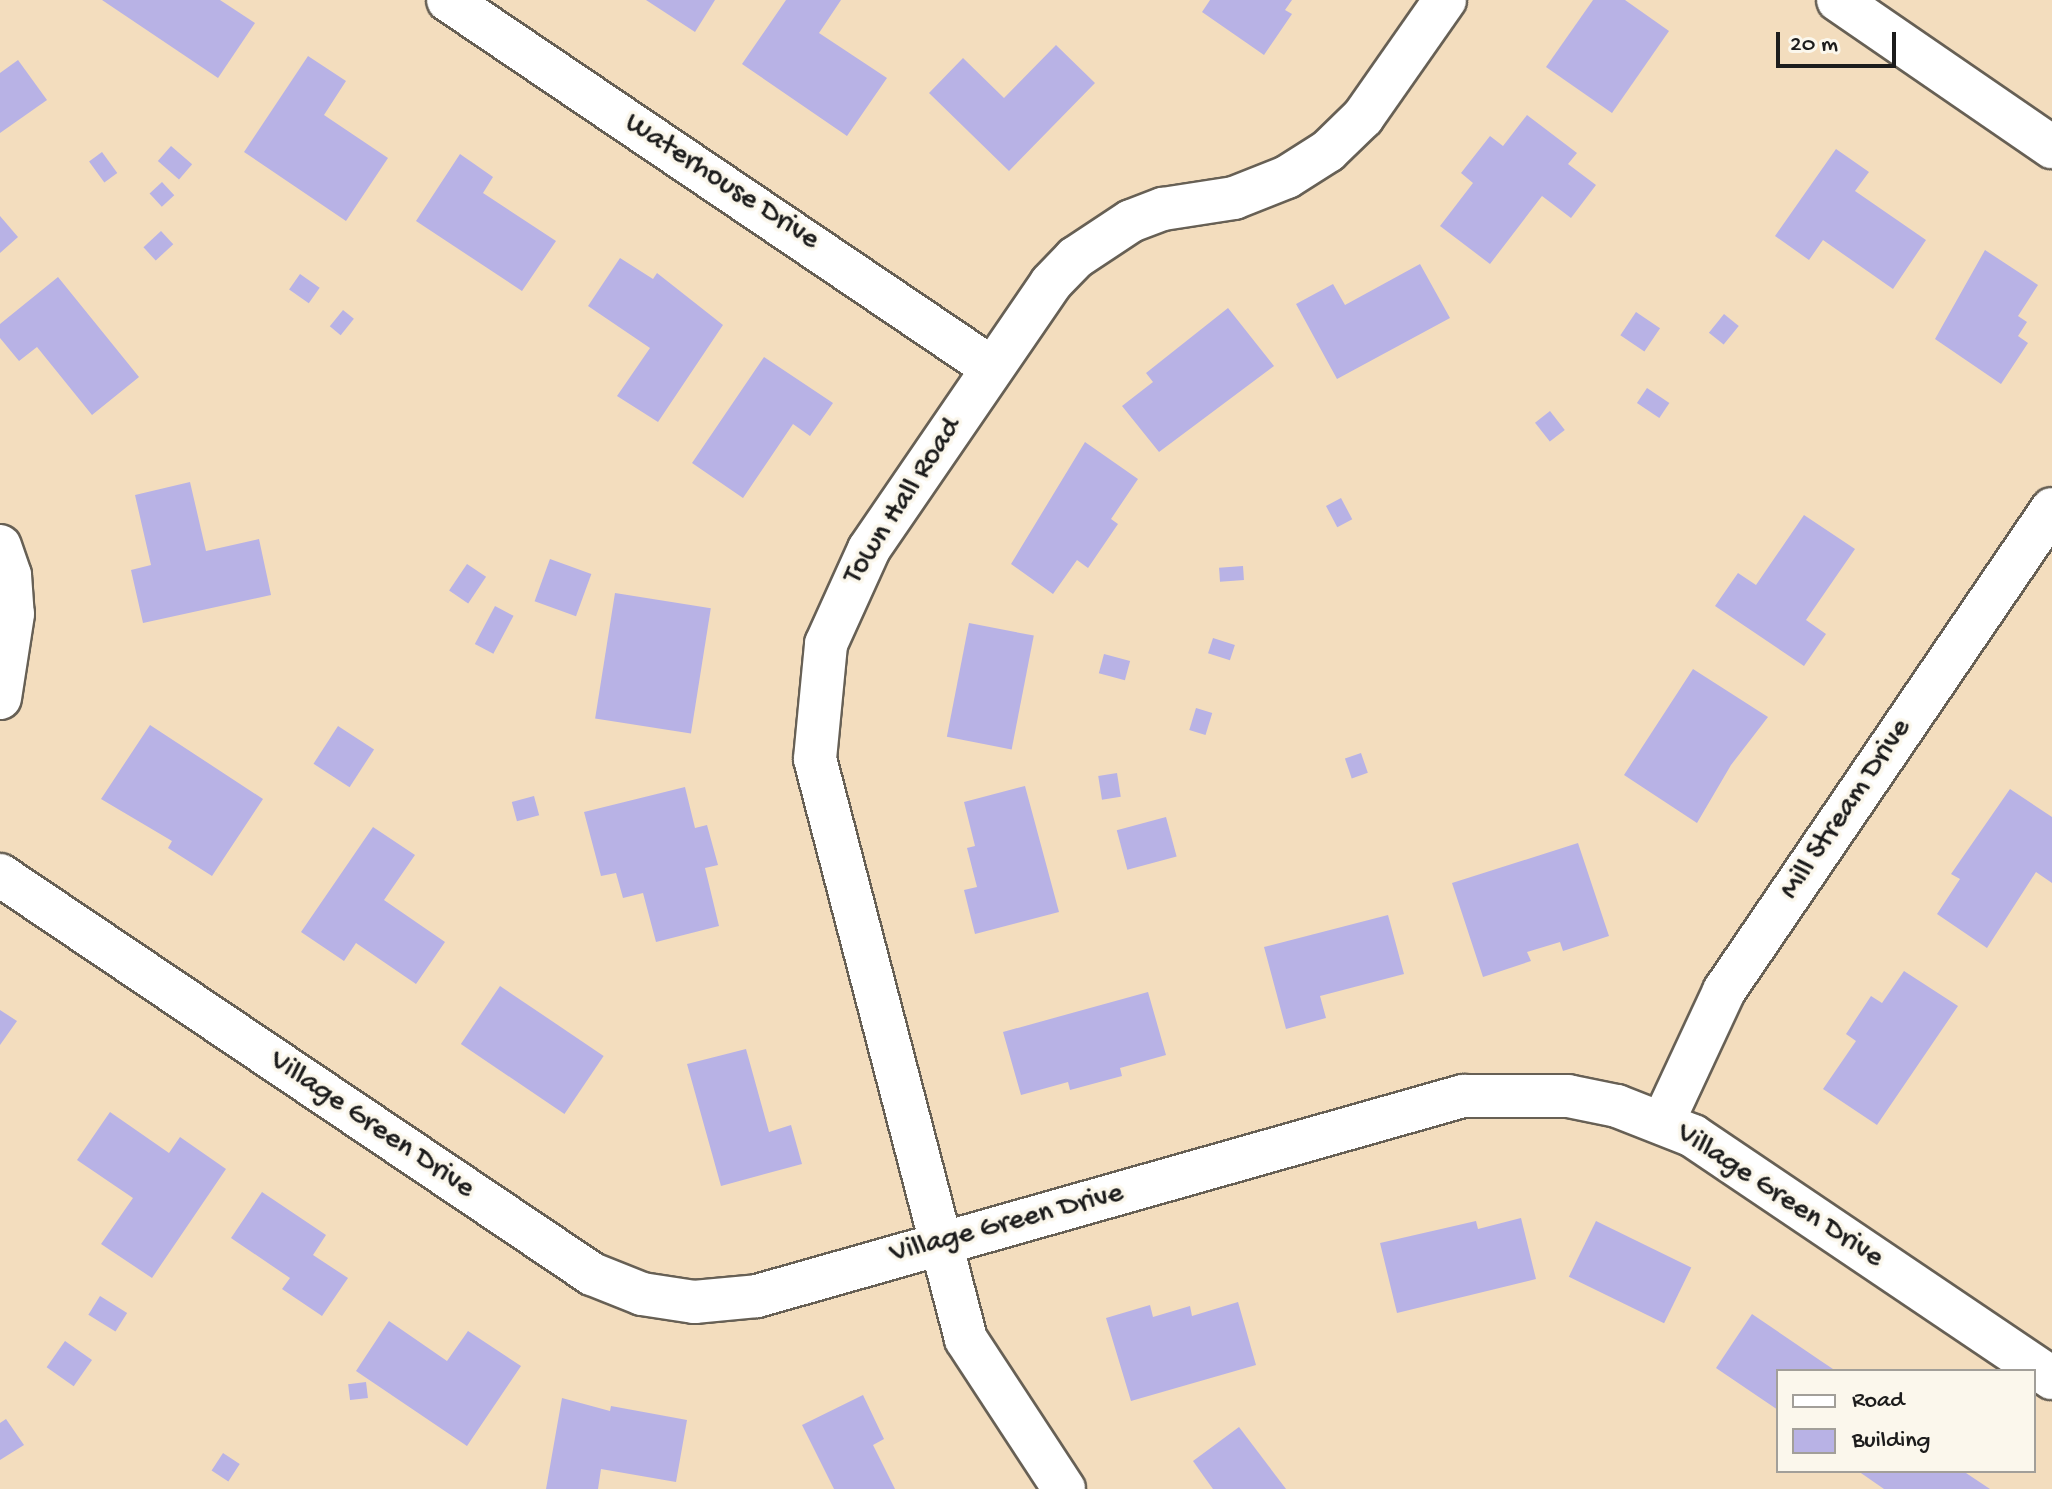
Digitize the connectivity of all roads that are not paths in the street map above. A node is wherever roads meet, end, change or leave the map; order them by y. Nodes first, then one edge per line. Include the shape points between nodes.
1 (448, 0) edge
2 (1445, 0) edge
3 (1838, 0) edge
4 (2052, 147) edge
5 (992, 368) junction
6 (2052, 509) edge
7 (0, 546) edge
8 (0, 698) edge
9 (0, 875) edge
10 (1663, 1122) junction
11 (940, 1243) junction
12 (2052, 1378) edge
13 (1064, 1489) edge

1 - 5 street, Waterhouse Drive
2 - 5 street, Town Hall Road via 1363,117 1328,151 1259,188 1163,209 1102,238 1051,283
3 - 4 street
5 - 11 street, Town Hall Road via 851,579 826,644 815,759
6 - 10 street, Mill Stream Drive via 1724,991
7 - 8 street via 10,575 13,614
9 - 11 street, Village Green Drive via 615,1285 670,1300 732,1300
10 - 11 street, Village Green Drive via 1568,1096 1463,1096
10 - 12 street, Village Green Drive via 1720,1153
11 - 13 street, Town Hall Road via 966,1339

